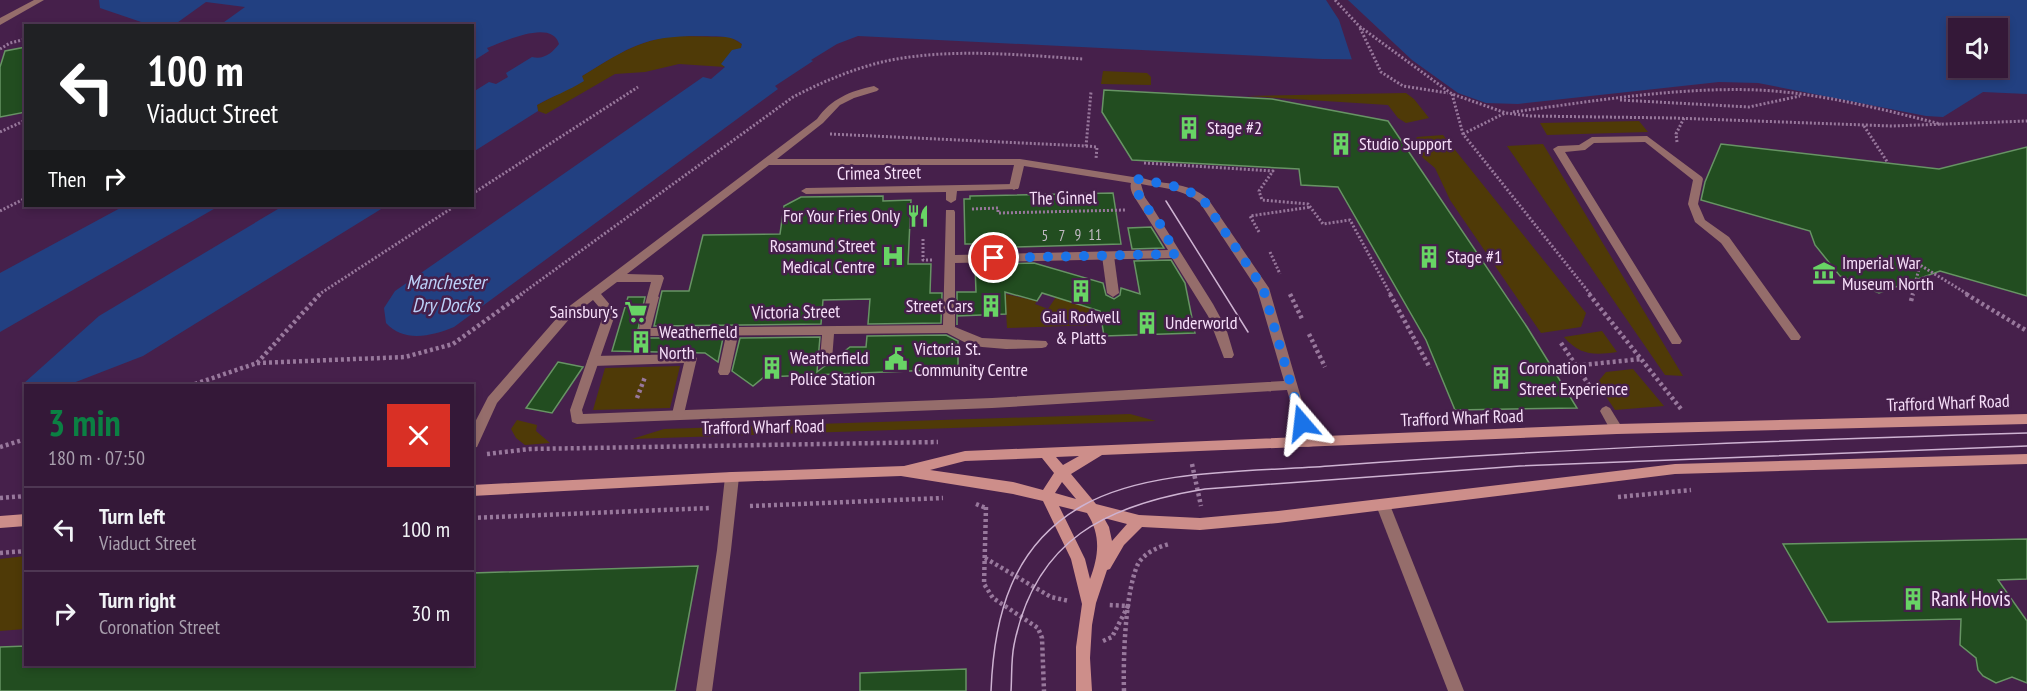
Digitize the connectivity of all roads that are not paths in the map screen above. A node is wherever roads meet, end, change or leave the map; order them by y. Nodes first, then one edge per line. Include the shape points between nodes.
1 (40, 0) edge
2 (0, 22) edge
3 (874, 89) dead end
4 (767, 162) junction
5 (1020, 162) junction
6 (1137, 179) junction
7 (952, 188) junction
8 (806, 191) dead end
9 (1176, 254) junction
10 (1108, 256) junction
11 (949, 259) junction
12 (613, 278) junction
13 (1113, 292) dead end
14 (594, 293) junction
15 (828, 329) junction
16 (949, 329) junction
17 (733, 331) junction
18 (1795, 338) dead end
19 (1676, 341) dead end
20 (1042, 344) dead end
21 (1228, 355) dead end
22 (826, 360) dead end
23 (593, 361) junction
24 (724, 372) dead end
25 (1291, 385) junction
26 (1606, 411) road end
27 (678, 414) junction
28 (2027, 419) edge
29 (1617, 429) junction
30 (474, 439) edge
31 (1308, 442) junction
32 (1103, 452) junction
33 (1046, 454) junction
34 (2027, 459) edge
35 (901, 471) junction
36 (1061, 473) junction
37 (732, 477) junction
38 (474, 491) edge
39 (1047, 496) junction
40 (1383, 505) junction
41 (1092, 510) junction
42 (24, 520) edge
43 (1139, 521) junction
44 (0, 522) edge
45 (1101, 571) junction
46 (1089, 604) junction
47 (704, 691) edge
48 (1084, 691) edge
49 (1456, 691) edge

1 - 2 street
3 - 4 street via 844,98
4 - 5 street
4 - 12 street
5 - 6 street
5 - 7 street, Crimea Street via 1014,187
6 - 9 street via 1135,186 1140,198
6 - 25 street via 1178,187 1204,201 1263,288
7 - 8 street, Crimea Street
7 - 11 street
9 - 10 street
9 - 21 street via 1204,297 1224,336
10 - 11 street
10 - 13 street
11 - 16 street
12 - 14 street
12 - 17 street, Victoria Street via 658,278 645,332
14 - 23 street via 610,312
14 - 30 street via 567,314 492,400
15 - 16 street, Victoria Street
15 - 17 street, Victoria Street
15 - 22 street
16 - 20 street via 962,338 997,345
17 - 24 street
18 - 19 street via 1725,240 1700,222 1693,204 1698,179 1647,139 1592,140 1581,148 1558,149
23 - 27 street via 691,358
23 - 27 street via 576,410 577,418
25 - 27 street via 992,403
25 - 31 street
26 - 29 street
28 - 29 street, Trafford Wharf Road
29 - 31 street, Trafford Wharf Road
31 - 32 street, Trafford Wharf Road
32 - 33 street, Trafford Wharf Road
32 - 36 street
33 - 35 street, Trafford Wharf Road via 965,456
33 - 36 street
34 - 40 street, Trafford Wharf Road via 1675,469
35 - 37 street, Trafford Wharf Road
35 - 39 street, Trafford Wharf Road
36 - 39 street
36 - 41 street
37 - 38 street, Trafford Wharf Road
37 - 47 street
39 - 41 street, Trafford Wharf Road
39 - 46 street via 1078,559
40 - 43 street, Trafford Wharf Road via 1200,524
40 - 49 street
41 - 43 street, Trafford Wharf Road
41 - 45 street via 1104,529
42 - 44 street
43 - 45 street via 1119,541
45 - 46 street
46 - 48 street via 1082,652

